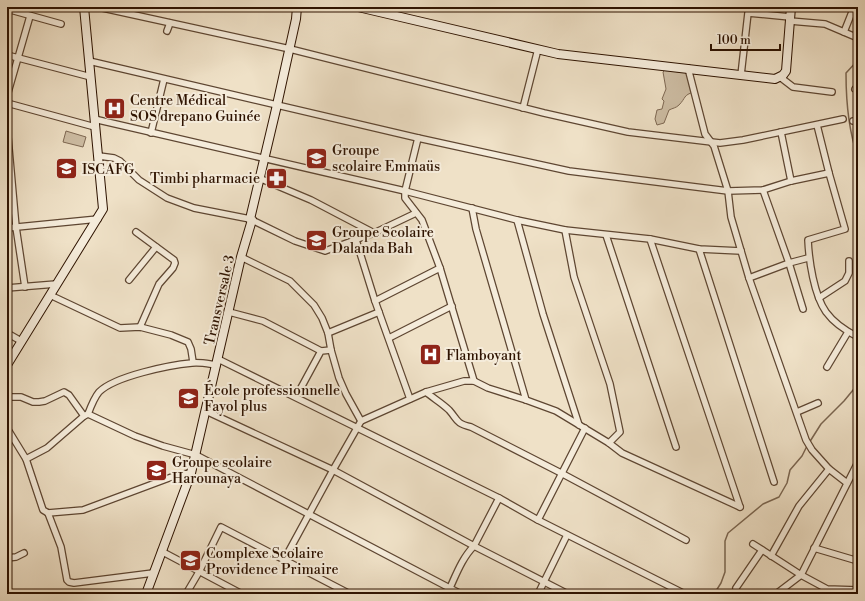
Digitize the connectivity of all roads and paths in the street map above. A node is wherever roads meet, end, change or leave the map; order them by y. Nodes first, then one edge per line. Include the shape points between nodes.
1 (84, 7) edge
2 (98, 7) edge
3 (297, 7) edge
4 (358, 7) edge
5 (791, 7) edge
6 (854, 7) edge
7 (7, 9) edge
8 (30, 16) junction
9 (790, 19) junction
10 (170, 23) junction
11 (61, 24) dead end
12 (167, 31) dead end
13 (844, 32) junction
14 (858, 38) edge
15 (290, 49) junction
16 (538, 49) junction
17 (7, 55) edge
18 (18, 58) junction
19 (90, 61) junction
20 (688, 68) junction
21 (741, 75) junction
22 (91, 77) junction
23 (780, 77) junction
24 (164, 79) junction
25 (832, 92) dead end
26 (7, 96) edge
27 (7, 103) edge
28 (277, 105) junction
29 (524, 108) junction
30 (843, 119) dead end
31 (94, 123) junction
32 (817, 124) junction
33 (7, 126) edge
34 (151, 132) junction
35 (781, 132) junction
36 (418, 138) junction
37 (709, 141) junction
38 (8, 151) edge
39 (98, 156) junction
40 (265, 158) junction
41 (829, 173) junction
42 (259, 178) junction
43 (790, 181) junction
44 (10, 190) edge
45 (763, 190) junction
46 (405, 191) junction
47 (728, 191) junction
48 (472, 208) junction
49 (416, 213) junction
50 (98, 218) junction
51 (251, 219) junction
52 (518, 220) junction
53 (16, 227) junction
54 (7, 228) edge
55 (565, 230) junction
56 (136, 232) dead end
57 (374, 233) junction
58 (606, 235) junction
59 (650, 239) junction
60 (356, 240) junction
61 (156, 247) junction
62 (699, 249) junction
63 (741, 251) junction
64 (241, 257) junction
65 (808, 258) junction
66 (849, 261) dead end
67 (789, 263) junction
68 (440, 268) junction
69 (749, 278) junction
70 (129, 280) dead end
71 (56, 284) junction
72 (25, 287) junction
73 (7, 288) edge
74 (50, 295) junction
75 (819, 298) junction
76 (376, 301) junction
77 (452, 306) junction
78 (803, 309) dead end
79 (229, 312) junction
80 (379, 312) junction
81 (140, 327) junction
82 (848, 332) junction
83 (7, 333) edge
84 (328, 333) junction
85 (858, 336) edge
86 (389, 338) junction
87 (21, 341) junction
88 (330, 350) junction
89 (321, 351) junction
90 (193, 362) junction
91 (218, 362) junction
92 (7, 365) edge
93 (827, 367) dead end
94 (474, 381) junction
95 (426, 392) junction
96 (7, 397) edge
97 (296, 398) junction
98 (410, 399) junction
99 (526, 400) junction
100 (818, 403) dead end
101 (206, 411) junction
102 (797, 412) junction
103 (86, 415) junction
104 (361, 421) junction
105 (582, 426) junction
106 (357, 427) junction
107 (7, 428) edge
108 (609, 443) junction
109 (676, 447) dead end
110 (196, 455) junction
111 (26, 459) junction
112 (858, 462) edge
113 (829, 469) junction
114 (332, 470) junction
115 (191, 473) junction
116 (561, 473) junction
117 (774, 482) dead end
118 (848, 483) junction
119 (499, 498) junction
120 (48, 513) junction
121 (309, 515) junction
122 (538, 520) junction
123 (567, 535) junction
124 (686, 540) dead end
125 (753, 544) dead end
126 (474, 546) junction
127 (814, 548) junction
128 (762, 550) junction
129 (161, 551) junction
130 (24, 553) dead end
131 (771, 556) junction
132 (7, 558) edge
133 (284, 560) junction
134 (858, 560) edge
135 (199, 572) junction
136 (153, 573) junction
137 (801, 575) junction
138 (544, 582) junction
139 (736, 588) dead end
140 (858, 590) edge
141 (449, 591) edge
142 (832, 592) edge
143 (146, 594) edge
144 (186, 594) edge
145 (242, 594) edge
146 (350, 594) edge
147 (461, 594) edge
148 (538, 594) edge
149 (568, 594) edge
150 (685, 594) edge
151 (776, 594) edge

1 - 19 street
2 - 10 street
3 - 15 street, Transversale 3
4 - 16 street
5 - 9 street
6 - 13 street
7 - 8 street
8 - 11 street
8 - 18 street
9 - 13 street via 825,24
9 - 21 street via 748,13
9 - 23 street via 786,71
10 - 12 street
10 - 15 street
13 - 14 street
15 - 28 street, Transversale 3
15 - 29 street
16 - 20 street via 558,54
16 - 29 street
17 - 18 street
18 - 22 street
18 - 26 street
19 - 22 street
19 - 24 street
20 - 21 street
20 - 37 street
21 - 23 street via 775,79
22 - 31 street
23 - 25 street via 793,87
24 - 28 street
24 - 34 street
27 - 31 street
28 - 36 street
28 - 40 street, Transversale 3
29 - 37 street via 628,132
30 - 32 street
31 - 34 street
31 - 39 street
32 - 35 street
32 - 41 street
33 - 38 street
34 - 40 street
35 - 37 street via 743,140
35 - 43 street
36 - 46 street
36 - 47 street via 569,171
37 - 47 street via 714,146
38 - 44 street
39 - 50 street via 104,206
39 - 51 street via 120,161 139,180 166,198 194,208
40 - 42 street, Transversale 3
40 - 46 street
41 - 43 street
41 - 65 street via 845,228 808,240
42 - 51 street, Transversale 3
42 - 57 street via 311,200
43 - 45 street
44 - 53 street
45 - 47 street
45 - 67 street
46 - 48 street
46 - 49 street via 405,198
47 - 63 street via 731,217
48 - 52 street
48 - 99 street
49 - 57 street
49 - 68 street via 422,220
50 - 53 street
50 - 71 street
51 - 60 street via 295,241 325,251
51 - 64 street, Transversale 3
52 - 55 street
52 - 105 street via 543,314
53 - 54 street
53 - 72 street
55 - 58 street
55 - 108 street via 574,277 610,384 620,432
56 - 61 street
57 - 60 street
58 - 59 street
58 - 109 street
59 - 62 street
59 - 108 street via 740,507 622,453
60 - 76 street
61 - 70 street
61 - 81 street via 174,260 175,265 159,284
62 - 63 street
62 - 117 street
63 - 69 street
64 - 79 street, Transversale 3
64 - 84 street via 290,281 314,305
65 - 67 street
65 - 75 street
66 - 75 street via 849,273 845,281
67 - 69 street
67 - 78 street
68 - 76 street
68 - 77 street
69 - 102 street
71 - 72 street
71 - 74 street
72 - 73 street
74 - 81 street via 120,328
74 - 87 street
75 - 82 street via 826,312
76 - 80 street
77 - 86 street
77 - 94 street
79 - 89 street via 263,321
79 - 91 street, Transversale 3
80 - 84 street
80 - 86 street
81 - 90 street via 188,342
82 - 85 street
82 - 93 street
83 - 87 street
84 - 88 street
86 - 98 street
87 - 92 street
88 - 89 street
88 - 104 street via 339,378
89 - 97 street
90 - 91 street
90 - 103 street via 136,374 111,384 97,395
91 - 97 street
91 - 101 street, Transversale 3
94 - 95 street
94 - 99 street
95 - 98 street
95 - 116 street via 449,410 462,425
96 - 103 street via 21,397 39,402 61,392 67,393
97 - 106 street
98 - 104 street
99 - 105 street via 556,411
100 - 102 street
101 - 110 street, Transversale 3
101 - 114 street
102 - 113 street via 809,446
103 - 110 street via 135,436
103 - 111 street via 47,448
104 - 106 street
105 - 108 street
105 - 116 street
106 - 114 street
106 - 119 street
107 - 111 street
110 - 115 street, Transversale 3
110 - 121 street
111 - 120 street via 43,510
112 - 118 street
113 - 118 street
113 - 131 street via 799,506
114 - 121 street
114 - 126 street
115 - 120 street via 177,475 83,510
115 - 129 street, Transversale 3
116 - 122 street
116 - 124 street
118 - 127 street
119 - 122 street
119 - 126 street
120 - 136 street via 61,547 69,582
121 - 133 street
121 - 141 street
122 - 123 street
123 - 138 street
123 - 150 street
125 - 128 street
126 - 138 street
126 - 141 street via 461,565
127 - 134 street
127 - 137 street
128 - 131 street
128 - 139 street
129 - 135 street
129 - 136 street, Transversale 3
130 - 132 street
131 - 137 street
133 - 135 street via 221,527
133 - 146 street
135 - 144 street
135 - 145 street
136 - 143 street, Transversale 3
137 - 142 street
137 - 151 street
138 - 148 street
138 - 149 street
140 - 142 street
141 - 147 street

